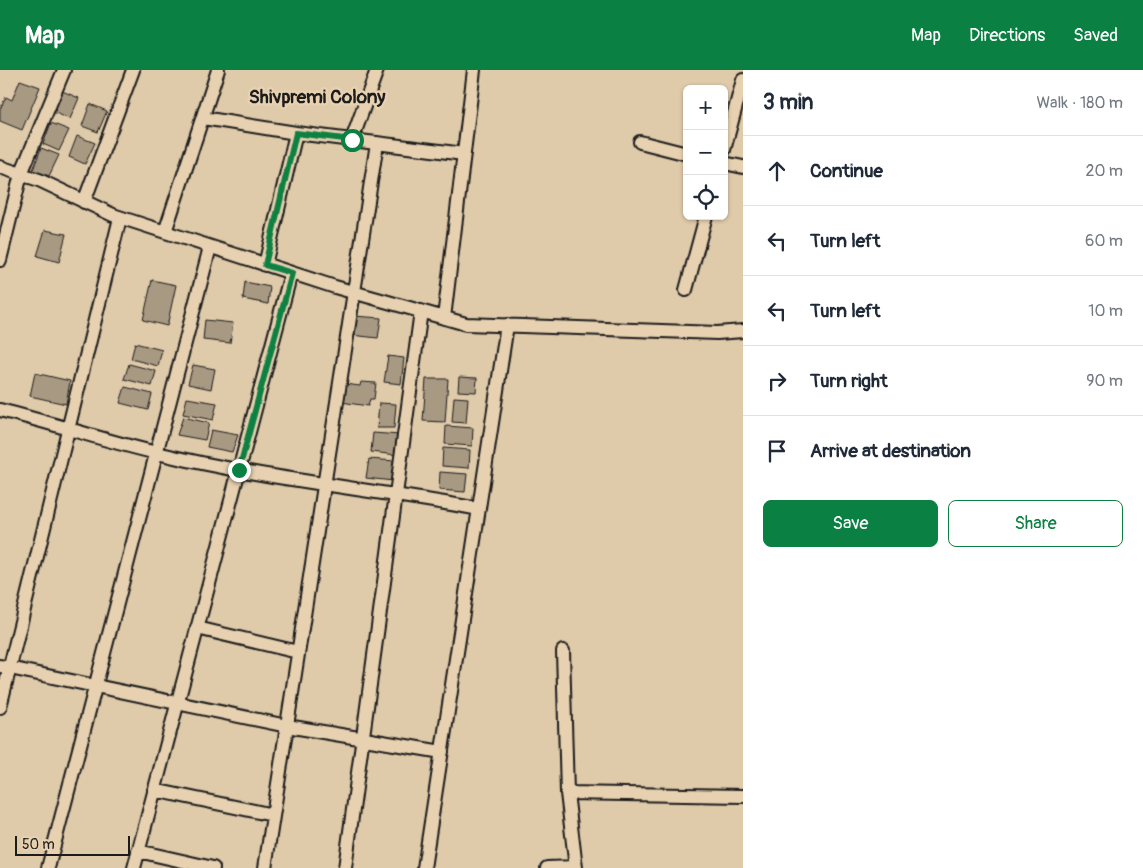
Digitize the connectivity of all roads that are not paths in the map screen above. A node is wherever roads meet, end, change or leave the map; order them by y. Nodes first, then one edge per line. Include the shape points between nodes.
1 (64, 70) edge
2 (133, 70) edge
3 (218, 70) edge
4 (376, 70) edge
5 (474, 70) edge
6 (743, 82) edge
7 (203, 118) junction
8 (296, 133) junction
9 (728, 136) edge
10 (352, 140) junction
11 (640, 142) dead end
12 (377, 143) junction
13 (683, 153) edge
14 (464, 154) junction
15 (728, 164) edge
16 (0, 167) edge
17 (743, 167) edge
18 (21, 174) junction
19 (84, 202) junction
20 (120, 218) junction
21 (705, 220) edge
22 (165, 232) junction
23 (210, 247) junction
24 (0, 260) edge
25 (265, 265) junction
26 (292, 273) junction
27 (686, 290) dead end
28 (354, 292) junction
29 (421, 311) junction
30 (444, 318) junction
31 (507, 325) junction
32 (743, 331) edge
33 (0, 410) edge
34 (68, 428) junction
35 (157, 453) junction
36 (239, 470) junction
37 (324, 483) junction
38 (396, 493) junction
39 (479, 509) junction
40 (197, 628) junction
41 (563, 651) dead end
42 (298, 652) junction
43 (5, 667) edge
44 (97, 685) junction
45 (177, 704) junction
46 (0, 707) edge
47 (287, 726) junction
48 (363, 738) junction
49 (442, 752) junction
50 (154, 790) junction
51 (567, 793) junction
52 (743, 796) edge
53 (273, 815) junction
54 (138, 852) junction
55 (48, 868) edge
56 (134, 868) edge
57 (213, 868) edge
58 (264, 868) edge
59 (345, 868) edge
60 (424, 868) edge
61 (547, 868) edge
62 (576, 868) edge

1 - 18 street
2 - 19 street
3 - 7 street
4 - 10 street
5 - 14 street
6 - 9 street
7 - 8 street
7 - 22 street
8 - 10 street
8 - 25 street
10 - 12 street
11 - 13 street
12 - 14 street
12 - 28 street
14 - 30 street
15 - 17 street
16 - 18 street
18 - 19 street
18 - 24 street
19 - 20 street
20 - 22 street
20 - 34 street
21 - 27 street
22 - 23 street
23 - 25 street
23 - 35 street
25 - 26 street
26 - 28 street
26 - 36 street
28 - 29 street
28 - 37 street
29 - 30 street
29 - 38 street
30 - 31 street via 466,324
31 - 32 street via 716,333
31 - 39 street
33 - 34 street
34 - 35 street
34 - 43 street
35 - 36 street
35 - 44 street
36 - 37 street
36 - 40 street
37 - 38 street
37 - 42 street
38 - 39 street
38 - 48 street
39 - 49 street
40 - 42 street
40 - 45 street
41 - 51 street
42 - 47 street
43 - 44 street
43 - 46 street
44 - 45 street
44 - 55 street
45 - 47 street
45 - 50 street
47 - 48 street
47 - 53 street
48 - 49 street
48 - 59 street
49 - 60 street
50 - 53 street
50 - 54 street
51 - 52 street
51 - 62 street
53 - 58 street
54 - 56 street
54 - 57 street
61 - 62 street

